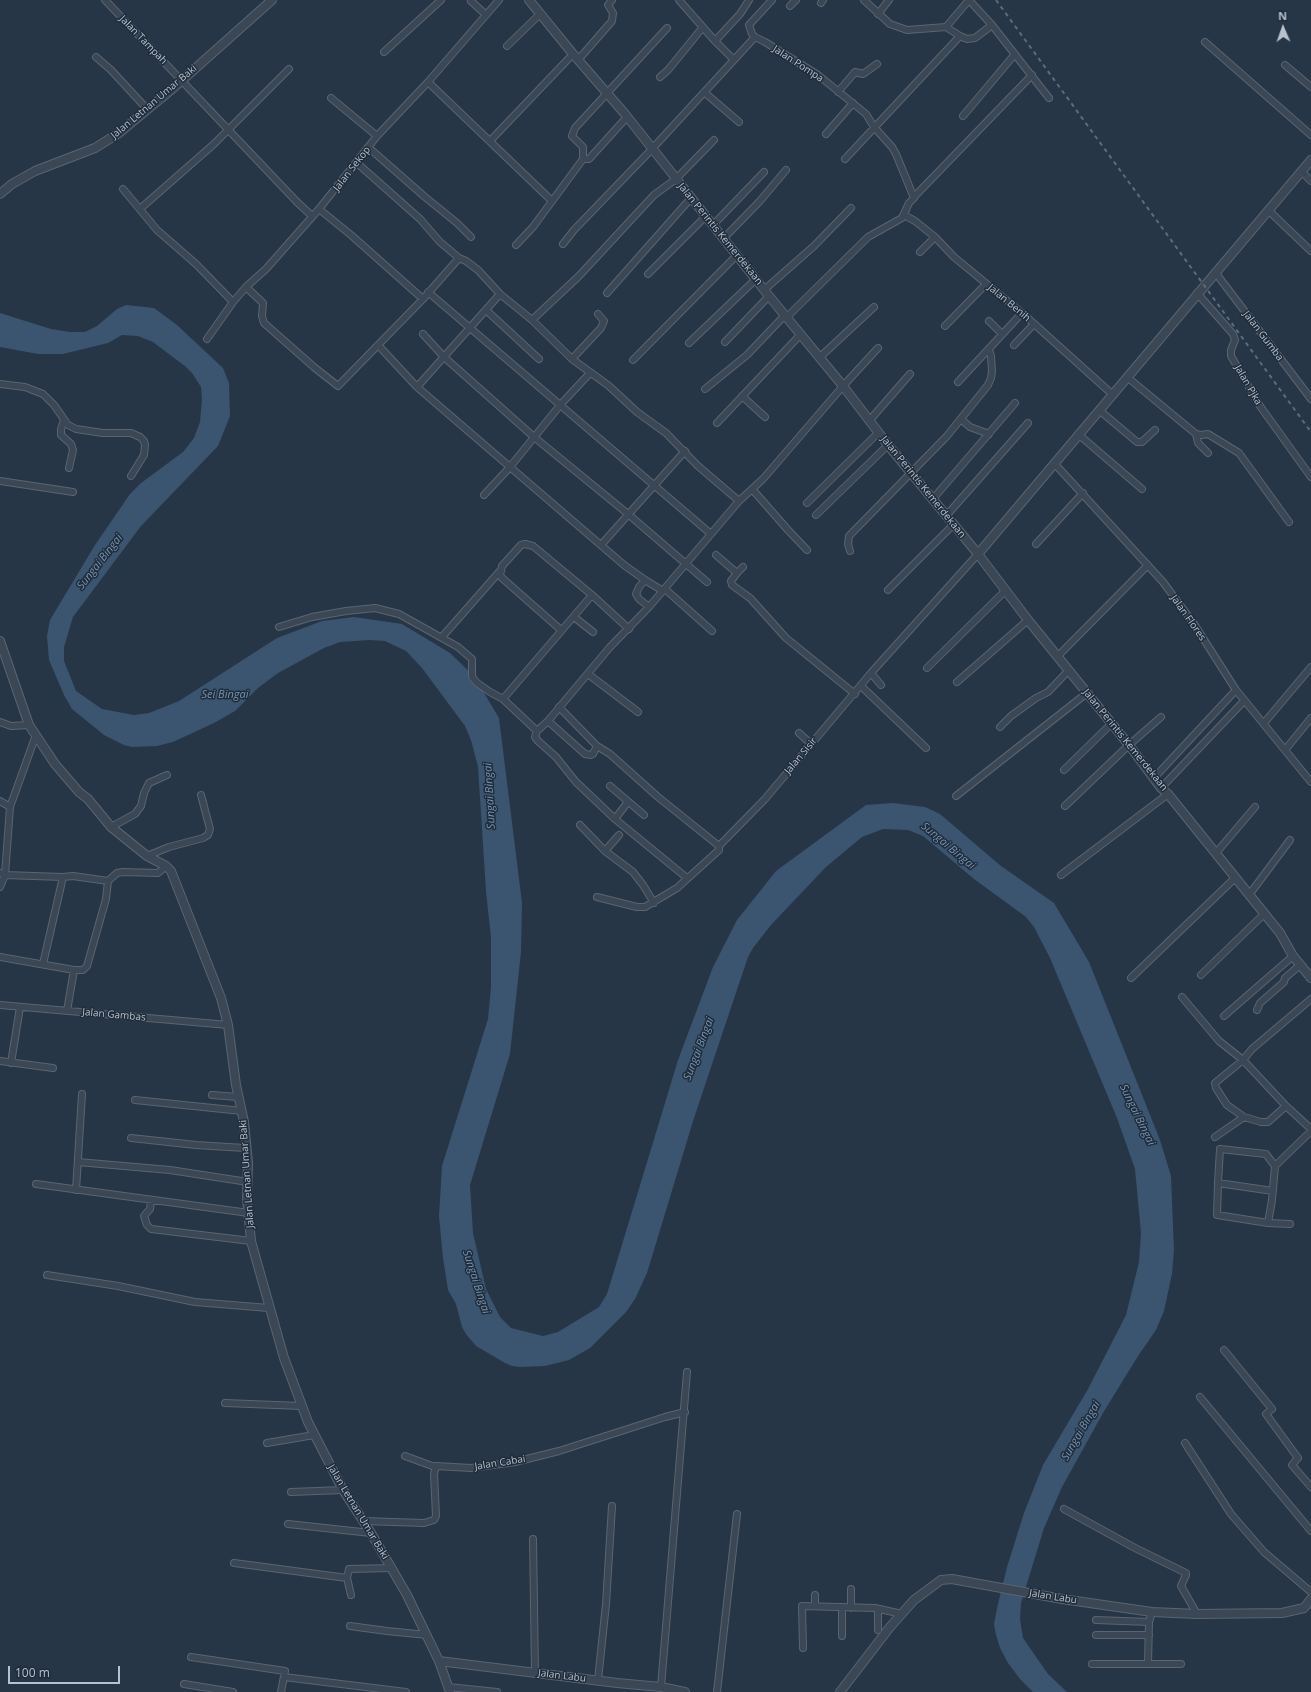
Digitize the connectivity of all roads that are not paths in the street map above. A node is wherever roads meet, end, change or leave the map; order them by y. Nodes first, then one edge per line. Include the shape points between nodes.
1 (105, 0) edge
2 (441, 0) edge
3 (499, 0) edge
4 (529, 0) edge
5 (612, 0) edge
6 (679, 0) edge
7 (749, 0) edge
8 (772, 0) edge
9 (796, 0) edge
10 (864, 0) edge
11 (889, 0) edge
12 (969, 0) edge
13 (269, 1) edge
14 (471, 1) dead end
15 (790, 6) dead end
16 (486, 14) junction
17 (540, 14) junction
18 (878, 14) junction
19 (992, 25) junction
20 (703, 27) junction
21 (946, 27) junction
22 (667, 28) dead end
23 (960, 36) junction
24 (755, 38) junction
25 (715, 41) junction
26 (1206, 42) dead end
27 (507, 46) dead end
28 (384, 52) dead end
29 (1016, 54) junction
30 (96, 57) dead end
31 (576, 57) junction
32 (734, 60) junction
33 (877, 64) dead end
34 (1285, 65) dead end
35 (289, 70) dead end
36 (1032, 75) junction
37 (660, 77) dead end
38 (182, 80) junction
39 (428, 82) junction
40 (1311, 87) edge
41 (704, 92) junction
42 (838, 92) junction
43 (607, 93) junction
44 (331, 98) dead end
45 (1049, 98) dead end
46 (853, 103) junction
47 (147, 110) junction
48 (963, 116) dead end
49 (627, 117) junction
50 (739, 122) dead end
51 (874, 128) junction
52 (229, 129) junction
53 (826, 134) dead end
54 (1311, 134) edge
55 (377, 136) junction
56 (714, 140) dead end
57 (490, 142) junction
58 (368, 147) junction
59 (652, 149) junction
60 (583, 159) junction
61 (845, 159) dead end
62 (1311, 160) edge
63 (357, 163) junction
64 (786, 170) dead end
65 (1301, 171) junction
66 (764, 172) dead end
67 (676, 179) junction
68 (1311, 181) edge
69 (122, 188) dead end
70 (0, 194) edge
71 (914, 197) junction
72 (691, 198) junction
73 (552, 201) junction
74 (140, 208) junction
75 (851, 208) dead end
76 (319, 209) junction
77 (1268, 210) junction
78 (904, 215) junction
79 (312, 216) junction
80 (706, 216) junction
81 (713, 224) junction
82 (471, 237) dead end
83 (935, 237) junction
84 (724, 238) junction
85 (563, 244) dead end
86 (516, 245) dead end
87 (1311, 251) edge
88 (920, 252) dead end
89 (737, 254) junction
90 (459, 258) junction
91 (1215, 272) junction
92 (648, 274) dead end
93 (756, 279) junction
94 (986, 284) junction
95 (246, 287) junction
96 (428, 292) junction
97 (607, 293) dead end
98 (767, 293) junction
99 (1197, 293) junction
100 (500, 294) junction
101 (422, 299) junction
102 (233, 302) junction
103 (874, 307) dead end
104 (486, 310) junction
105 (1022, 313) junction
106 (598, 314) dead end
107 (786, 316) junction
108 (532, 320) junction
109 (989, 321) dead end
110 (1034, 324) junction
111 (945, 326) dead end
112 (469, 328) junction
113 (423, 334) dead end
114 (801, 334) junction
115 (1002, 334) junction
116 (207, 339) dead end
117 (725, 342) dead end
118 (689, 343) dead end
119 (378, 345) junction
120 (1014, 345) dead end
121 (878, 348) dead end
122 (989, 350) junction
123 (444, 357) junction
124 (819, 358) junction
125 (539, 359) dead end
126 (572, 359) junction
127 (633, 360) dead end
128 (590, 373) junction
129 (910, 374) dead end
130 (1127, 377) junction
131 (958, 382) dead end
132 (0, 384) edge
133 (843, 386) junction
134 (418, 387) junction
135 (705, 389) dead end
136 (1112, 394) junction
137 (742, 396) junction
138 (1311, 399) edge
139 (1015, 403) dead end
140 (561, 404) junction
141 (1099, 410) junction
142 (765, 417) dead end
143 (960, 419) junction
144 (64, 420) junction
145 (869, 421) junction
146 (717, 423) dead end
147 (1028, 423) dead end
148 (1155, 430) dead end
149 (878, 433) junction
150 (989, 434) junction
151 (1078, 434) junction
152 (1196, 434) junction
153 (534, 436) junction
154 (888, 446) junction
155 (685, 451) junction
156 (1208, 453) dead end
157 (1054, 463) junction
158 (510, 467) junction
159 (69, 468) dead end
160 (911, 474) junction
161 (131, 476) dead end
162 (1311, 477) edge
163 (0, 481) edge
164 (653, 485) junction
165 (752, 489) junction
166 (1142, 489) dead end
167 (73, 492) dead end
168 (1083, 493) junction
169 (484, 495) dead end
170 (932, 500) junction
171 (739, 501) junction
172 (807, 503) dead end
173 (628, 514) junction
174 (816, 515) dead end
175 (946, 516) junction
176 (1289, 522) dead end
177 (953, 525) junction
178 (711, 534) junction
179 (1036, 544) dead end
180 (601, 545) junction
181 (807, 550) dead end
182 (850, 551) dead end
183 (978, 554) junction
184 (716, 555) dead end
185 (686, 563) junction
186 (1148, 565) junction
187 (743, 568) dead end
188 (500, 571) junction
189 (737, 573) junction
190 (645, 580) junction
191 (707, 582) dead end
192 (664, 590) junction
193 (888, 590) dead end
194 (1006, 590) junction
195 (592, 595) junction
196 (649, 607) junction
197 (574, 617) junction
198 (1028, 620) junction
199 (279, 627) dead end
200 (629, 629) junction
201 (562, 630) junction
202 (712, 631) dead end
203 (593, 632) dead end
204 (442, 637) junction
205 (0, 641) edge
206 (2, 651) edge
207 (1058, 656) junction
208 (1311, 667) edge
209 (927, 668) dead end
210 (1069, 670) junction
211 (871, 673) junction
212 (588, 674) junction
213 (957, 682) dead end
214 (881, 684) dead end
215 (861, 686) junction
216 (1236, 690) junction
217 (1087, 693) junction
218 (855, 694) junction
219 (503, 699) junction
220 (1244, 701) junction
221 (559, 707) junction
222 (638, 712) dead end
223 (1161, 717) dead end
224 (1311, 718) edge
225 (0, 722) edge
226 (548, 722) junction
227 (1111, 724) junction
228 (1264, 724) junction
229 (29, 725) junction
230 (1000, 727) dead end
231 (537, 731) junction
232 (800, 733) dead end
233 (36, 735) junction
234 (811, 744) junction
235 (1129, 745) junction
236 (597, 746) junction
237 (926, 748) dead end
238 (1285, 750) junction
239 (1064, 770) dead end
240 (167, 774) dead end
241 (1154, 778) junction
242 (1311, 782) edge
243 (610, 786) dead end
244 (1161, 788) junction
245 (1168, 794) junction
246 (202, 795) dead end
247 (956, 796) dead end
248 (0, 801) edge
249 (627, 803) junction
250 (1065, 806) dead end
251 (10, 807) junction
252 (1255, 807) dead end
253 (644, 815) dead end
254 (615, 819) junction
255 (580, 825) dead end
256 (111, 827) junction
257 (619, 835) dead end
258 (1290, 840) dead end
259 (718, 846) junction
260 (605, 850) junction
261 (1216, 854) junction
262 (147, 856) junction
263 (166, 866) junction
264 (3, 874) edge
265 (1061, 875) dead end
266 (63, 877) junction
267 (687, 878) junction
268 (1235, 878) junction
269 (108, 881) junction
270 (0, 887) edge
271 (1249, 895) junction
272 (598, 898) dead end
273 (654, 903) junction
274 (1264, 914) junction
275 (1293, 956) junction
276 (0, 957) edge
277 (43, 964) junction
278 (1300, 965) junction
279 (74, 970) junction
280 (1201, 975) dead end
281 (1131, 978) dead end
282 (1311, 978) edge
283 (1182, 997) dead end
284 (1311, 999) edge
285 (0, 1005) edge
286 (20, 1007) junction
287 (1257, 1010) dead end
288 (67, 1011) junction
289 (1224, 1016) dead end
290 (228, 1025) junction
291 (1243, 1060) junction
292 (0, 1062) edge
293 (11, 1062) junction
294 (53, 1068) dead end
295 (82, 1094) dead end
296 (212, 1095) dead end
297 (238, 1097) junction
298 (135, 1100) dead end
299 (1286, 1106) junction
300 (242, 1112) junction
301 (1244, 1117) junction
302 (1311, 1130) edge
303 (1215, 1137) dead end
304 (131, 1138) dead end
305 (245, 1148) junction
306 (78, 1162) junction
307 (1275, 1166) junction
308 (248, 1182) junction
309 (1218, 1183) junction
310 (36, 1184) dead end
311 (76, 1190) junction
312 (1273, 1190) junction
313 (151, 1200) junction
314 (249, 1213) junction
315 (1268, 1223) junction
316 (1290, 1224) dead end
317 (251, 1241) junction
318 (47, 1275) dead end
319 (269, 1308) junction
320 (1224, 1350) dead end
321 (688, 1372) dead end
322 (1200, 1397) dead end
323 (225, 1403) dead end
324 (301, 1406) junction
325 (685, 1412) junction
326 (314, 1435) junction
327 (266, 1443) dead end
328 (1185, 1444) dead end
329 (405, 1456) dead end
330 (435, 1467) junction
331 (1311, 1487) edge
332 (343, 1490) junction
333 (291, 1492) dead end
334 (612, 1506) dead end
335 (1064, 1509) dead end
336 (736, 1514) dead end
337 (362, 1521) junction
338 (288, 1524) dead end
339 (1311, 1531) edge
340 (371, 1533) junction
341 (533, 1539) dead end
342 (234, 1563) dead end
343 (392, 1568) junction
344 (347, 1578) junction
345 (851, 1589) dead end
346 (1311, 1592) edge
347 (350, 1595) dead end
348 (815, 1595) dead end
349 (1311, 1599) edge
350 (815, 1606) junction
351 (842, 1607) junction
352 (851, 1608) junction
353 (878, 1609) junction
354 (1152, 1612) junction
355 (902, 1614) junction
356 (1197, 1614) junction
357 (1096, 1620) dead end
358 (1149, 1622) junction
359 (350, 1626) dead end
360 (878, 1630) dead end
361 (1149, 1634) junction
362 (427, 1635) junction
363 (1096, 1635) dead end
364 (842, 1636) dead end
365 (803, 1648) dead end
366 (191, 1657) dead end
367 (439, 1661) junction
368 (1092, 1664) dead end
369 (1148, 1664) junction
370 (1181, 1664) dead end
371 (535, 1672) junction
372 (284, 1677) junction
373 (598, 1680) junction
374 (184, 1684) dead end
375 (660, 1687) junction
376 (449, 1689) edge
377 (232, 1692) edge
378 (281, 1692) edge
379 (406, 1692) edge
380 (497, 1692) edge
381 (686, 1692) edge
382 (717, 1692) edge
383 (840, 1692) edge

1 - 38 street, Jalan Tampah
2 - 28 street
3 - 16 street, Jalan Sekop
4 - 17 street, Jalan Perintis Kemerdekaan
5 - 31 street via 608,5 613,13 612,21
6 - 20 street
7 - 25 street via 740,14
8 - 24 street via 750,25
9 - 15 street
10 - 18 street
11 - 18 street
12 - 19 street
12 - 21 street
13 - 38 street, Jalan Letnan Umar Baki
14 - 16 street
16 - 39 street, Jalan Sekop
17 - 27 street
17 - 31 street, Jalan Perintis Kemerdekaan
18 - 21 street via 890,24 907,30
19 - 23 street via 975,38 967,39
19 - 29 street
20 - 25 street
20 - 37 street
21 - 23 street
22 - 43 street
23 - 51 street
24 - 32 street
24 - 42 street, Jalan Pompa via 804,65
25 - 32 street
26 - 54 street
29 - 36 street
29 - 48 street
30 - 47 street
31 - 43 street, Jalan Perintis Kemerdekaan
31 - 57 street
32 - 41 street
33 - 42 street via 863,74 855,72
34 - 40 street
35 - 52 street
36 - 45 street
36 - 71 street
38 - 47 street, Jalan Letnan Umar Baki
38 - 52 street, Jalan Tampah
39 - 55 street, Jalan Sekop
39 - 57 street
41 - 50 street
41 - 59 street
42 - 46 street, Jalan Pompa
43 - 49 street, Jalan Perintis Kemerdekaan
43 - 60 street via 573,132 572,136 584,147
44 - 55 street
46 - 51 street, Jalan Pompa via 866,114
46 - 53 street
47 - 70 street, Jalan Letnan Umar Baki via 119,133 95,148 35,171
49 - 59 street, Jalan Perintis Kemerdekaan
49 - 60 street via 589,159
51 - 61 street
51 - 71 street, Jalan Pompa via 892,147
52 - 74 street
52 - 79 street, Jalan Tampah
55 - 58 street, Jalan Sekop
56 - 67 street
57 - 73 street
58 - 63 street, Jalan Sekop
58 - 82 street
59 - 67 street, Jalan Perintis Kemerdekaan
59 - 85 street
60 - 73 street
62 - 65 street
63 - 76 street, Jalan Sekop
63 - 90 street
64 - 84 street
65 - 68 street
65 - 77 street
66 - 81 street
67 - 72 street, Jalan Perintis Kemerdekaan
67 - 108 street via 654,196 580,276
69 - 74 street
71 - 78 street
72 - 80 street, Jalan Perintis Kemerdekaan
72 - 97 street
73 - 86 street
74 - 102 street via 157,230 196,264
75 - 98 street
76 - 79 street, Jalan Sekop
76 - 101 street
77 - 87 street
77 - 91 street
78 - 83 street, Jalan Benih
78 - 107 street via 895,223 868,237
79 - 95 street, Jalan Sekop via 266,269
80 - 81 street, Jalan Perintis Kemerdekaan
80 - 92 street
81 - 84 street, Jalan Perintis Kemerdekaan
83 - 88 street
83 - 94 street, Jalan Benih via 954,258
84 - 89 street, Jalan Perintis Kemerdekaan
89 - 93 street, Jalan Perintis Kemerdekaan
89 - 127 street
90 - 96 street
90 - 100 street via 478,270
91 - 99 street
91 - 138 street, Jalan Gumba
93 - 98 street, Jalan Perintis Kemerdekaan
93 - 118 street
94 - 105 street, Jalan Benih
94 - 111 street
95 - 102 street, Jalan Sekop
95 - 119 street via 263,303 264,323 338,386
96 - 101 street
96 - 112 street
98 - 107 street, Jalan Perintis Kemerdekaan
98 - 117 street
99 - 130 street
99 - 162 street, Jalan Pjka via 1233,334 1235,340 1231,356 1260,406
100 - 104 street
100 - 108 street
101 - 119 street
102 - 116 street, Jalan Sekop
103 - 124 street
104 - 112 street
104 - 125 street
105 - 110 street, Jalan Benih
105 - 115 street
106 - 126 street via 604,321 603,325
107 - 114 street, Jalan Perintis Kemerdekaan
107 - 135 street via 747,355
108 - 126 street
109 - 115 street
110 - 120 street
110 - 136 street, Jalan Benih
112 - 123 street
112 - 140 street
113 - 123 street
114 - 124 street, Jalan Perintis Kemerdekaan
114 - 137 street
115 - 122 street
119 - 134 street
121 - 133 street
122 - 131 street
122 - 143 street via 991,378
123 - 134 street
123 - 153 street
124 - 133 street, Jalan Perintis Kemerdekaan
126 - 128 street
128 - 140 street
128 - 155 street via 609,386
129 - 145 street
130 - 136 street
130 - 152 street
132 - 144 street via 25,387 43,394
133 - 145 street, Jalan Perintis Kemerdekaan
133 - 165 street
134 - 158 street
136 - 141 street
137 - 142 street
137 - 146 street
139 - 150 street
140 - 153 street
140 - 164 street
141 - 148 street via 1137,442 1142,442
141 - 151 street
143 - 150 street
143 - 160 street
144 - 159 street via 61,435 71,444 73,450
144 - 161 street via 76,429 131,433 140,437 145,445 144,455
145 - 149 street, Jalan Perintis Kemerdekaan
147 - 175 street
149 - 154 street, Jalan Perintis Kemerdekaan
149 - 172 street
150 - 170 street
151 - 157 street
151 - 166 street
152 - 156 street via 1198,443
152 - 176 street via 1208,434 1239,453
153 - 158 street
153 - 173 street
154 - 160 street, Jalan Perintis Kemerdekaan
154 - 174 street
155 - 164 street
155 - 171 street via 698,466
157 - 168 street, Jalan Flores
157 - 183 street
158 - 169 street
158 - 180 street
160 - 170 street, Jalan Perintis Kemerdekaan
160 - 182 street via 850,536
163 - 167 street
164 - 173 street
164 - 178 street
165 - 171 street
165 - 181 street
168 - 179 street
168 - 186 street, Jalan Flores
170 - 175 street, Jalan Perintis Kemerdekaan
171 - 178 street
173 - 180 street
173 - 185 street
175 - 177 street, Jalan Perintis Kemerdekaan
177 - 183 street, Jalan Perintis Kemerdekaan
177 - 193 street
178 - 185 street
180 - 190 street
183 - 194 street, Jalan Perintis Kemerdekaan
183 - 211 street, Jalan Sisir
184 - 189 street
185 - 191 street
185 - 192 street
186 - 207 street
186 - 216 street, Jalan Flores via 1194,624
187 - 189 street
188 - 195 street via 522,546 529,544
188 - 201 street via 502,578
188 - 204 street
189 - 218 street via 731,581 732,585 750,598 786,638
190 - 192 street
190 - 196 street via 636,594
192 - 196 street
192 - 202 street
194 - 198 street, Jalan Perintis Kemerdekaan
194 - 209 street
195 - 197 street
195 - 200 street
196 - 200 street
197 - 201 street
197 - 203 street
198 - 207 street, Jalan Perintis Kemerdekaan
198 - 213 street
199 - 204 street via 312,617 375,608 399,614
200 - 212 street
201 - 219 street
204 - 219 street via 472,659 472,677
205 - 206 street
206 - 229 street
207 - 210 street, Jalan Perintis Kemerdekaan
208 - 228 street
210 - 217 street, Jalan Perintis Kemerdekaan
210 - 230 street via 1048,692 1011,716
211 - 214 street
211 - 215 street, Jalan Sisir
212 - 221 street
212 - 222 street
215 - 218 street, Jalan Sisir
215 - 237 street
216 - 220 street, Jalan Flores
216 - 241 street
217 - 227 street, Jalan Perintis Kemerdekaan
217 - 247 street
218 - 234 street, Jalan Sisir
219 - 231 street
220 - 228 street, Jalan Flores
220 - 244 street
221 - 226 street
221 - 236 street
223 - 235 street
224 - 238 street
225 - 229 street via 10,726
226 - 231 street
226 - 236 street via 585,754 593,754
227 - 235 street, Jalan Perintis Kemerdekaan
227 - 239 street
228 - 238 street, Jalan Flores
229 - 233 street
231 - 254 street via 538,741
232 - 234 street
233 - 251 street
233 - 256 street via 64,776 88,799
234 - 259 street, Jalan Sisir via 765,799
235 - 241 street, Jalan Perintis Kemerdekaan
235 - 250 street
236 - 259 street via 610,754
238 - 242 street, Jalan Flores
240 - 256 street via 149,783 135,814
241 - 244 street, Jalan Perintis Kemerdekaan
243 - 249 street
244 - 245 street, Jalan Perintis Kemerdekaan
245 - 261 street, Jalan Perintis Kemerdekaan
245 - 265 street
246 - 262 street via 210,829 208,835
248 - 251 street
249 - 253 street
249 - 254 street
251 - 264 street
252 - 261 street
254 - 267 street
255 - 260 street
256 - 262 street
257 - 260 street
258 - 271 street
259 - 267 street, Jalan Sisir via 719,850
260 - 273 street via 633,872
261 - 268 street, Jalan Perintis Kemerdekaan
262 - 263 street
263 - 269 street via 158,874 123,872 117,873
263 - 290 street, Jalan Letnan Umar Baki via 171,870 221,998
264 - 266 street
264 - 270 street
266 - 269 street
266 - 277 street
267 - 273 street, Jalan Sisir
268 - 271 street, Jalan Perintis Kemerdekaan
268 - 281 street
269 - 279 street via 106,899 87,966 83,970
271 - 274 street, Jalan Perintis Kemerdekaan
272 - 273 street, Jalan Sisir via 637,907 646,907
274 - 275 street, Jalan Perintis Kemerdekaan via 1280,933
274 - 280 street
275 - 278 street, Jalan Perintis Kemerdekaan
275 - 289 street
276 - 277 street
277 - 279 street
278 - 282 street, Jalan Perintis Kemerdekaan
278 - 287 street via 1260,1003
279 - 288 street
283 - 291 street via 1219,1041
284 - 291 street via 1252,1049
285 - 286 street, Jalan Gambas
286 - 288 street, Jalan Gambas
286 - 293 street
288 - 290 street, Jalan Gambas
290 - 297 street, Jalan Letnan Umar Baki
291 - 299 street
291 - 301 street via 1215,1083 1226,1105
292 - 293 street
293 - 294 street
295 - 306 street
296 - 297 street
297 - 300 street, Jalan Letnan Umar Baki
298 - 300 street
299 - 301 street via 1268,1122
299 - 302 street
300 - 305 street, Jalan Letnan Umar Baki
301 - 303 street
302 - 307 street
304 - 305 street
305 - 308 street, Jalan Letnan Umar Baki
306 - 308 street via 170,1170
306 - 311 street
307 - 309 street via 1266,1154 1220,1149
307 - 312 street
308 - 314 street, Jalan Letnan Umar Baki
309 - 312 street
309 - 315 street via 1217,1215
310 - 311 street
311 - 313 street
312 - 315 street
313 - 314 street
313 - 317 street via 150,1209 144,1216 151,1229
314 - 317 street, Jalan Letnan Umar Baki
315 - 316 street
317 - 319 street, Jalan Letnan Umar Baki
318 - 319 street via 195,1302
319 - 324 street, Jalan Letnan Umar Baki
320 - 331 street via 1272,1409 1266,1414 1298,1458 1292,1464
321 - 325 street
322 - 339 street
323 - 324 street
324 - 326 street, Jalan Letnan Umar Baki
325 - 330 street, Jalan Cabai via 515,1462 471,1468
325 - 375 street
326 - 327 street
326 - 332 street, Jalan Letnan Umar Baki
328 - 346 street via 1231,1514 1264,1552
329 - 330 street, Jalan Cabai
330 - 337 street via 434,1520 424,1523
332 - 333 street
332 - 337 street, Jalan Letnan Umar Baki
334 - 373 street
335 - 356 street via 1135,1548 1186,1572 1182,1588
336 - 382 street
337 - 340 street, Jalan Letnan Umar Baki
338 - 340 street
340 - 343 street, Jalan Letnan Umar Baki
341 - 371 street
342 - 344 street
343 - 344 street via 351,1568
343 - 362 street, Jalan Letnan Umar Baki
344 - 347 street
345 - 352 street
348 - 350 street
349 - 356 street, Jalan Labu via 1304,1608 1282,1612
350 - 351 street
350 - 365 street via 802,1606
351 - 352 street
351 - 364 street
352 - 353 street
353 - 355 street
353 - 360 street
354 - 355 street, Jalan Labu via 952,1579 941,1580 919,1596
354 - 356 street, Jalan Labu
354 - 358 street
355 - 383 street, Jalan Labu
357 - 358 street
358 - 361 street
359 - 362 street
361 - 363 street
361 - 369 street
362 - 367 street, Jalan Letnan Umar Baki
366 - 372 street via 285,1670
367 - 371 street, Jalan Labu
367 - 376 street, Jalan Letnan Umar Baki
368 - 369 street
369 - 370 street
371 - 373 street, Jalan Labu
372 - 378 street
372 - 379 street
373 - 375 street, Jalan Labu
374 - 377 street
375 - 381 street, Jalan Labu
376 - 380 street

